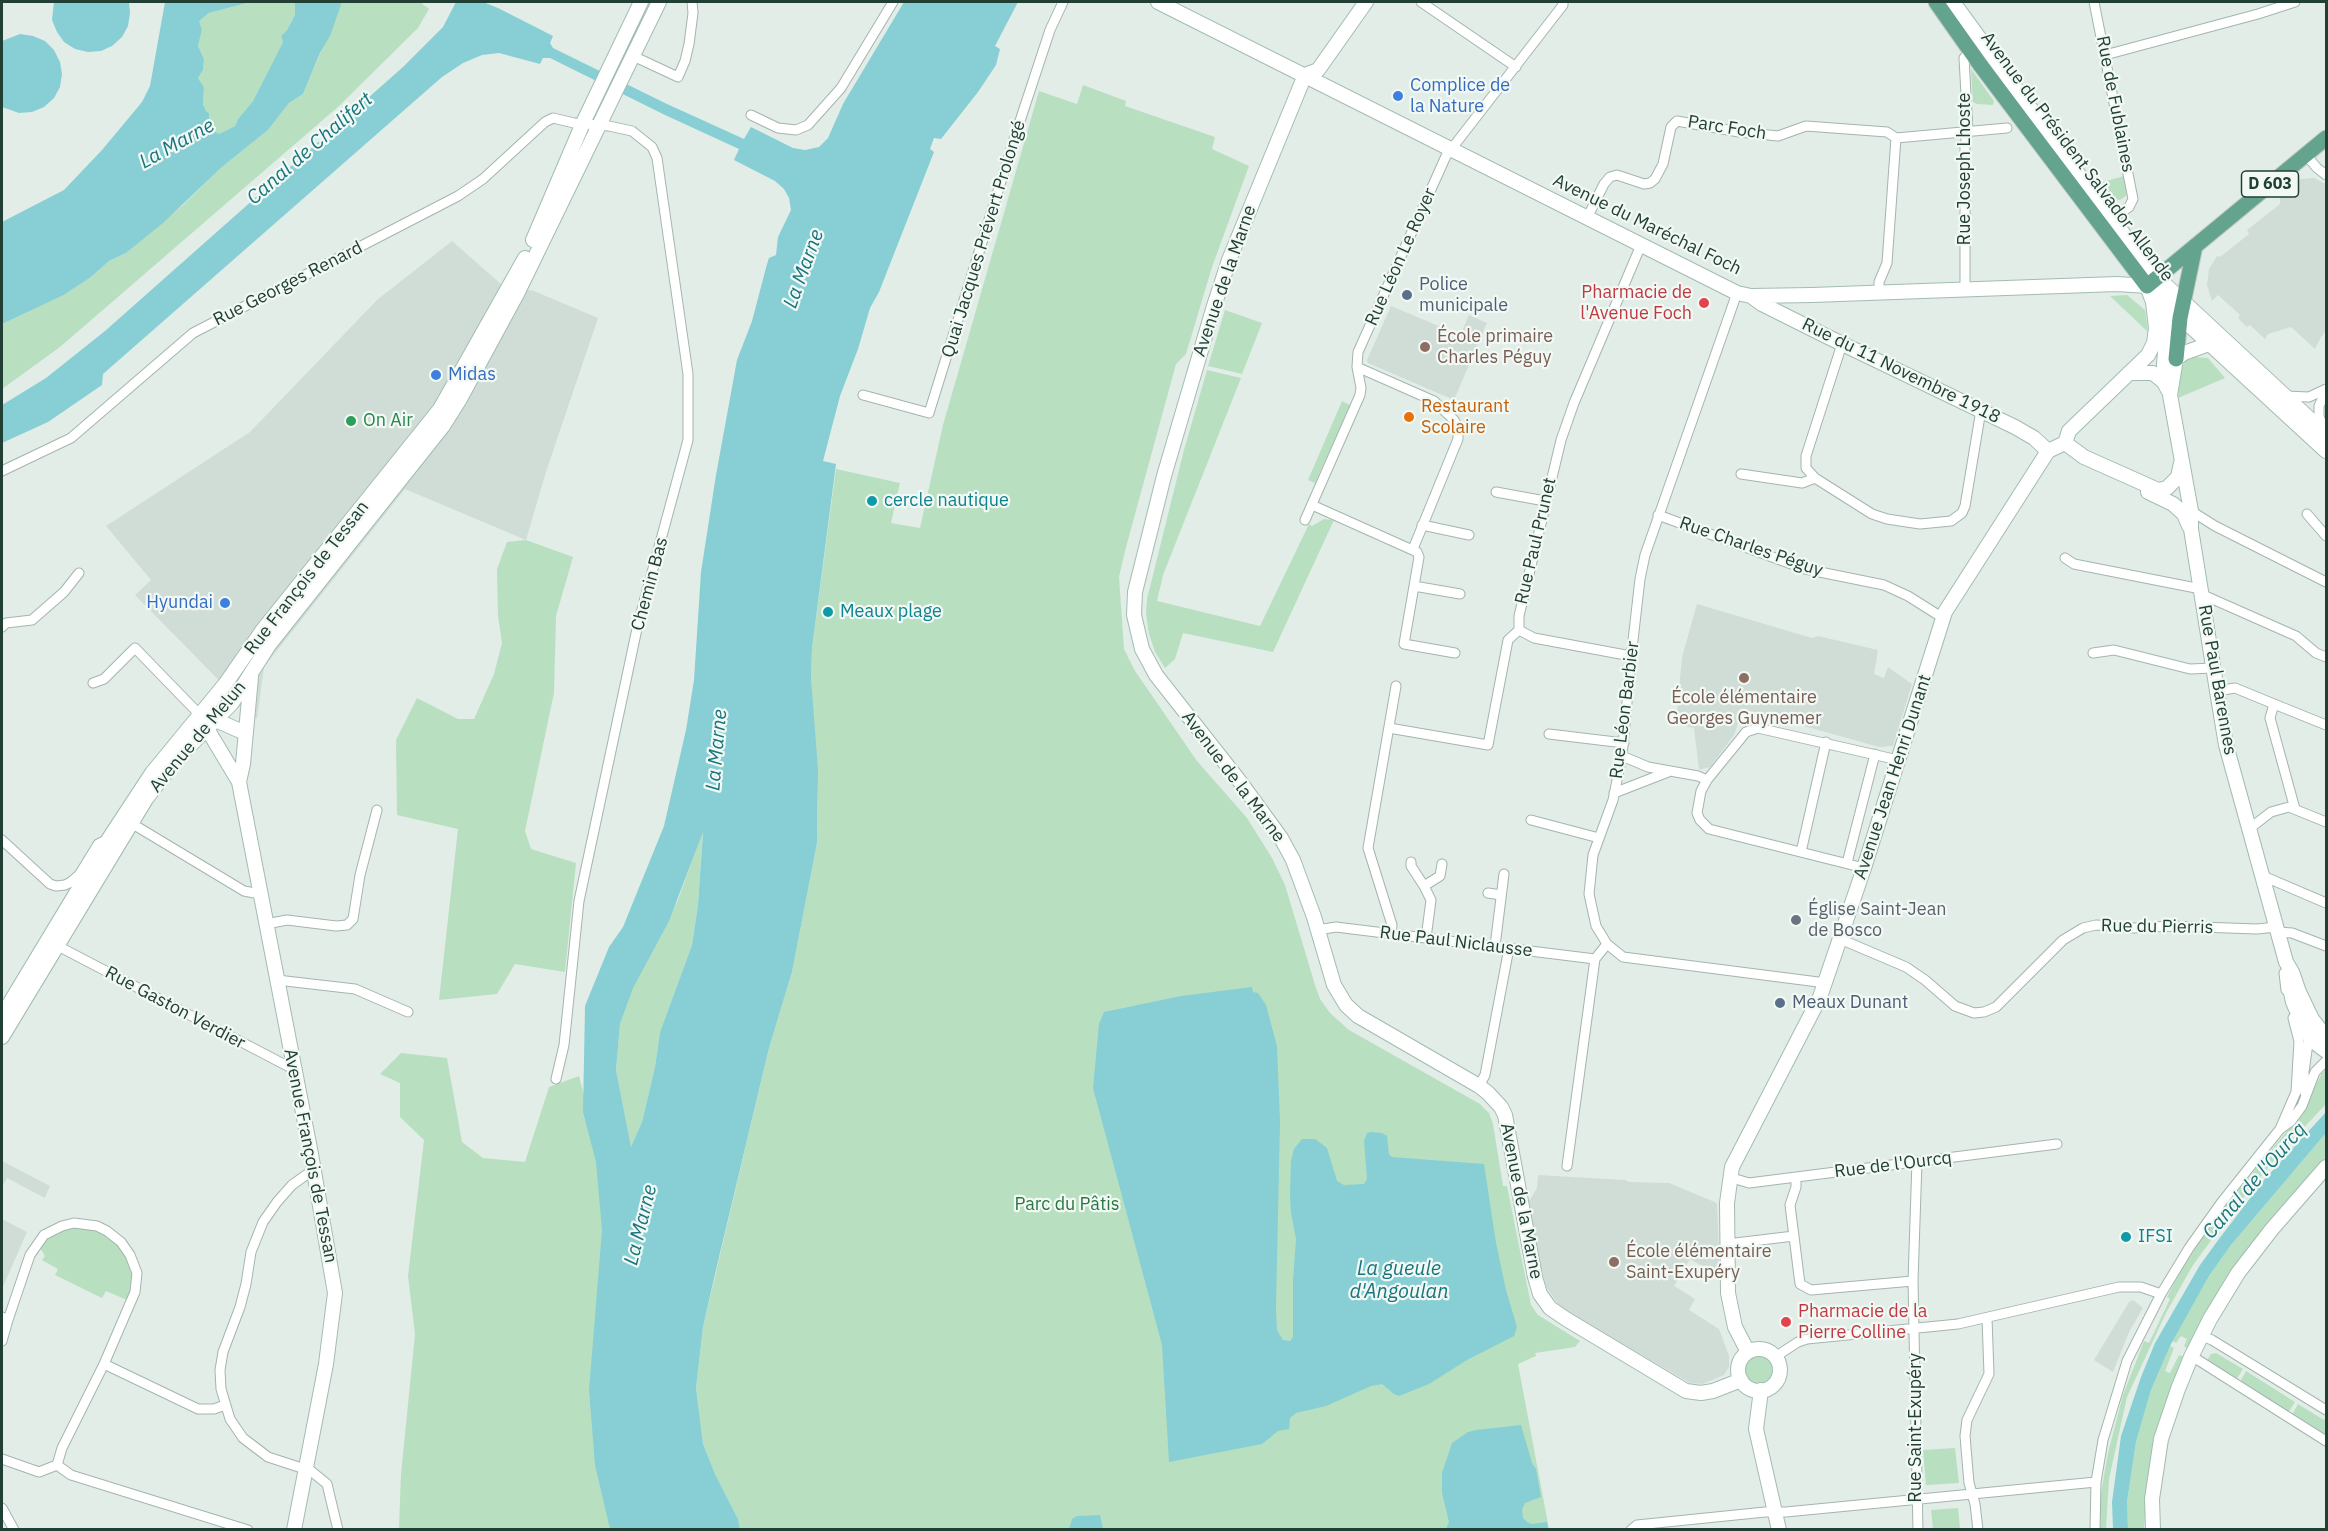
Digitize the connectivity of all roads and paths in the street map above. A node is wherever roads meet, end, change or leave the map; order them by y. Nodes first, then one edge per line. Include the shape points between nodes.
1 (641, 2) edge
2 (659, 2) edge
3 (692, 2) edge
4 (893, 2) edge
5 (1063, 2) edge
6 (1158, 2) edge
7 (1366, 2) edge
8 (1421, 2) edge
9 (1563, 2) edge
10 (1936, 2) edge
11 (1944, 2) edge
12 (1953, 2) edge
13 (2094, 2) edge
14 (2295, 2) edge
15 (1971, 51) junction
16 (2105, 55) junction
17 (630, 61) junction
18 (1998, 65) junction
19 (1516, 67) junction
20 (1305, 75) junction
21 (751, 115) dead end
22 (603, 119) junction
23 (583, 123) junction
24 (2007, 128) dead end
25 (1968, 131) junction
26 (1896, 138) junction
27 (2326, 138) edge
28 (1452, 149) junction
29 (2306, 155) junction
30 (2326, 175) edge
31 (1587, 218) junction
32 (2106, 222) junction
33 (1641, 245) junction
34 (2195, 246) junction
35 (2153, 282) junction
36 (1965, 290) junction
37 (1880, 292) junction
38 (1744, 294) junction
39 (2166, 305) junction
40 (2182, 311) junction
41 (1842, 344) junction
42 (2209, 344) junction
43 (2176, 359) junction
44 (1357, 368) junction
45 (2129, 373) junction
46 (2167, 388) junction
47 (2326, 390) edge
48 (863, 395) dead end
49 (2284, 396) junction
50 (1981, 410) junction
51 (2326, 433) edge
52 (2065, 443) junction
53 (2048, 451) junction
54 (2326, 451) edge
55 (2181, 463) junction
56 (2, 471) edge
57 (1742, 474) dead end
58 (1815, 478) junction
59 (2132, 480) junction
60 (2158, 490) junction
61 (1496, 492) dead end
62 (1545, 501) junction
63 (1312, 505) junction
64 (2191, 511) junction
65 (2307, 514) dead end
66 (1658, 515) junction
67 (1305, 520) dead end
68 (1422, 525) junction
69 (2191, 529) junction
70 (1469, 535) dead end
71 (2326, 536) edge
72 (1413, 549) junction
73 (2065, 558) dead end
74 (79, 573) dead end
75 (2326, 582) edge
76 (1414, 586) junction
77 (2201, 591) junction
78 (1460, 594) dead end
79 (1943, 618) junction
80 (2, 627) edge
81 (1519, 630) junction
82 (1455, 653) dead end
83 (2093, 653) dead end
84 (1631, 656) junction
85 (2326, 657) edge
86 (2213, 669) junction
87 (252, 673) junction
88 (93, 683) dead end
89 (1396, 686) dead end
90 (2217, 691) junction
91 (2274, 704) junction
92 (200, 715) junction
93 (212, 725) junction
94 (2326, 725) edge
95 (1389, 728) junction
96 (246, 733) junction
97 (1549, 734) dead end
98 (1826, 742) junction
99 (1624, 743) junction
100 (220, 748) junction
101 (1875, 754) junction
102 (1622, 756) junction
103 (1898, 760) junction
104 (1670, 771) junction
105 (1707, 780) junction
106 (239, 782) junction
107 (1614, 794) junction
108 (2295, 809) junction
109 (377, 810) dead end
110 (1531, 820) dead end
111 (2326, 822) edge
112 (131, 823) junction
113 (2249, 829) junction
114 (110, 837) junction
115 (1599, 838) junction
116 (2, 840) edge
117 (1801, 852) junction
118 (1411, 861) dead end
119 (1847, 863) junction
120 (1442, 864) dead end
121 (1864, 868) junction
122 (1504, 874) dead end
123 (2263, 876) junction
124 (1424, 886) junction
125 (1488, 893) dead end
126 (260, 894) junction
127 (1501, 895) junction
128 (2326, 903) edge
129 (266, 924) junction
130 (1317, 930) junction
131 (2277, 930) junction
132 (1391, 934) junction
133 (1426, 938) junction
134 (1840, 939) junction
135 (1606, 944) junction
136 (56, 945) junction
137 (1495, 946) junction
138 (2326, 946) edge
139 (1509, 948) junction
140 (1595, 959) junction
141 (2285, 968) junction
142 (277, 980) junction
143 (1826, 983) junction
144 (408, 1012) dead end
145 (2, 1016) edge
146 (2313, 1035) edge
147 (2, 1037) edge
148 (2326, 1043) edge
149 (2326, 1051) edge
150 (2326, 1061) edge
151 (295, 1070) junction
152 (556, 1079) dead end
153 (1479, 1086) junction
154 (2305, 1096) junction
155 (2280, 1129) junction
156 (2057, 1144) dead end
157 (1917, 1161) junction
158 (1567, 1166) dead end
159 (2326, 1167) edge
160 (313, 1170) junction
161 (1730, 1177) junction
162 (1796, 1177) junction
163 (1794, 1236) junction
164 (1727, 1244) junction
165 (1913, 1281) junction
166 (2161, 1294) junction
167 (4, 1318) edge
168 (1987, 1318) junction
169 (1914, 1327) junction
170 (2202, 1335) junction
171 (2, 1341) edge
172 (1748, 1352) junction
173 (1775, 1357) junction
174 (2195, 1358) junction
175 (104, 1364) junction
176 (1741, 1380) junction
177 (1761, 1390) junction
178 (225, 1405) junction
179 (2326, 1410) edge
180 (2326, 1441) edge
181 (2, 1459) edge
182 (57, 1466) junction
183 (305, 1468) junction
184 (2096, 1482) junction
185 (1973, 1494) junction
186 (1917, 1499) junction
187 (2, 1508) edge
188 (1777, 1511) junction
189 (14, 1530) edge
190 (248, 1530) edge
191 (294, 1530) edge
192 (338, 1530) edge
193 (1631, 1530) edge
194 (1779, 1530) edge
195 (1918, 1530) edge
196 (1978, 1530) edge
197 (2095, 1530) edge
198 (2153, 1530) edge

1 - 23 street, Rue François de Tessan
2 - 17 street
3 - 17 street via 689,44 678,76
4 - 21 street via 841,88 808,125 796,130 778,128
5 - 48 street, Quai Jacques Prévert Prolongé via 1016,133 929,413
6 - 20 street, Avenue du Maréchal Foch
7 - 20 street via 1318,70
8 - 19 street
9 - 19 street, Rue Léon Le Royer
10 - 15 main road, Avenue du Président Salvador Allende
11 - 18 street via 1976,47
12 - 18 street, Avenue du Président Salvador Allende
13 - 16 street, Rue de Fublaines
14 - 16 street
15 - 25 street, Rue Joseph Lhoste via 1964,58
15 - 32 main road, Avenue du Président Salvador Allende via 1981,66 1999,78
16 - 32 street, Rue de Fublaines via 2133,199 2129,207
17 - 22 street
18 - 32 street, Avenue du Président Salvador Allende
19 - 28 street, Rue Léon Le Royer
20 - 28 street, Avenue du Maréchal Foch
20 - 130 street, Avenue de la Marne via 1214,306 1164,476 1135,592 1134,615 1142,649 1156,675 1281,838 1293,860
22 - 23 street, Chemin Bas
22 - 87 street, Avenue de Melun via 517,294 443,426 269,645
22 - 152 street, Chemin Bas via 632,131 652,147 657,158 688,374 688,440 638,624 579,901 564,1045
23 - 56 street, Rue Georges Renard via 554,118 545,122 483,179 458,196 193,333 71,438
23 - 92 street, Rue François de Tessan via 527,255 440,410 262,631
24 - 25 street
25 - 26 street
25 - 36 street, Rue Joseph Lhoste
26 - 31 street, Parc Foch via 1887,132 1806,126 1778,136 1677,121 1671,127 1663,164 1655,179 1644,184 1617,175 1610,177
26 - 37 street via 1887,263 1879,282
27 - 29 main road, D 603
28 - 31 street, Avenue du Maréchal Foch
28 - 44 street, Rue Léon Le Royer via 1358,352
29 - 30 street
29 - 34 main road, D 603
31 - 33 street, Avenue du Maréchal Foch
32 - 35 main road, Avenue du Président Salvador Allende
33 - 38 street, Avenue du Maréchal Foch
33 - 62 street, Rue Paul Prunet via 1574,403
34 - 35 main road, D 603
34 - 40 main road
35 - 36 street, Avenue du Maréchal Foch
35 - 39 street, Avenue du Président Salvador Allende
35 - 40 street, Avenue du Président Salvador Allende
35 - 45 street via 2154,343 2148,355
36 - 37 street, Avenue du Maréchal Foch
37 - 38 street, Avenue du Maréchal Foch
38 - 41 street, Rue du 11 Novembre 1918
38 - 66 street, Rue Léon Barbier
39 - 40 street, Avenue du Président Salvador Allende
39 - 46 street
40 - 42 street, Avenue du Président Salvador Allende
40 - 43 main road
40 - 49 street, Avenue du Président Salvador Allende
41 - 50 street, Rue du 11 Novembre 1918
41 - 58 street via 1806,456 1806,468
42 - 43 street
42 - 54 street, Avenue du Président Salvador Allende
43 - 46 street, Rue Paul Barennes
44 - 63 street, Rue Léon Le Royer via 1360,395
44 - 68 street via 1434,402 1458,427 1458,439
45 - 46 street via 2153,373
45 - 52 street via 2069,431
46 - 55 street, Rue Paul Barennes
47 - 49 street via 2309,397
47 - 51 street via 2319,416
49 - 51 street, Avenue du Président Salvador Allende
50 - 53 street, Rue du 11 Novembre 1918 via 2028,434
50 - 58 street via 1965,506 1951,521 1920,524 1887,519 1859,507
52 - 53 street
52 - 59 street via 2084,457
53 - 79 street, Avenue Jean Henri Dunant
55 - 60 street via 2178,477 2167,488
55 - 64 street, Rue Paul Barennes
57 - 58 street via 1802,483
59 - 60 street
59 - 69 street via 2173,504 2184,514
60 - 64 street
61 - 62 street
62 - 81 street, Rue Paul Prunet
63 - 67 street, Rue Léon Le Royer
63 - 72 street
64 - 69 street, Rue Paul Barennes
64 - 75 street
65 - 71 street
66 - 79 street, Rue Charles Péguy via 1815,572 1884,585
66 - 84 street, Rue Léon Barbier via 1640,579
68 - 70 street
68 - 72 street
69 - 77 street, Rue Paul Barennes
72 - 76 street via 1419,557
73 - 77 street via 2074,564
74 - 80 street via 32,620
76 - 78 street
76 - 82 street via 1404,644
77 - 85 street via 2296,636
77 - 86 street, Rue Paul Barennes
79 - 103 street, Avenue Jean Henri Dunant
81 - 84 street via 1534,638
81 - 95 street, Rue Paul Prunet via 1508,640 1488,745
83 - 86 street via 2114,650 2190,669
84 - 99 street, Rue Léon Barbier
86 - 90 street, Rue Paul Barennes
87 - 93 street, Avenue de Melun
87 - 96 street
88 - 92 street via 104,679 135,648
89 - 95 street
90 - 91 street via 2235,688
90 - 113 street, Rue Paul Barennes via 2226,745
91 - 94 street
91 - 108 street via 2270,718
92 - 93 street
92 - 114 street, Rue François de Tessan via 147,780
93 - 96 street
93 - 100 street
93 - 112 street, Avenue de Melun via 161,778
95 - 132 street via 1368,848 1392,925
96 - 100 street
96 - 106 street
97 - 99 street
98 - 101 street
98 - 105 street via 1764,728 1752,729
98 - 117 street
99 - 102 street, Rue Léon Barbier
100 - 106 street
101 - 103 street
101 - 119 street
102 - 104 street
102 - 107 street, Rue Léon Barbier
103 - 121 street, Avenue Jean Henri Dunant
104 - 105 street
104 - 107 street
105 - 117 street via 1697,813 1703,825 1716,832
106 - 126 street, Avenue François de Tessan
107 - 115 street, Rue Léon Barbier
108 - 111 street
108 - 113 street via 2271,812
109 - 129 street via 353,920 336,926 287,920
110 - 115 street
112 - 126 street via 244,891
112 - 136 street, Avenue de Melun
113 - 123 street, Rue Paul Barennes
114 - 116 street via 98,844 79,875 56,886
114 - 145 street, Rue François de Tessan
115 - 135 street, Rue Léon Barbier via 1589,894 1593,916
117 - 119 street
118 - 124 street
119 - 121 street
120 - 124 street via 1440,876
121 - 134 street, Avenue Jean Henri Dunant
122 - 127 street
123 - 128 street
123 - 131 street, Rue Paul Barennes
124 - 133 street via 1431,900
125 - 127 street
126 - 129 street, Avenue François de Tessan
127 - 137 street
129 - 142 street, Avenue François de Tessan
130 - 132 street, Rue Paul Niclausse via 1336,927
130 - 153 street, Avenue de la Marne via 1334,985 1346,1005 1358,1016
131 - 134 street, Rue du Pierris via 2096,925 2082,928 2063,940 1996,1007 1974,1013 1955,1006 1906,967
131 - 138 street, Rue du Pierris
131 - 141 street, Rue Paul Barennes
132 - 133 street, Rue Paul Niclausse
133 - 137 street, Rue Paul Niclausse
134 - 143 street, Avenue Jean Henri Dunant
135 - 140 street
135 - 143 street via 1623,957
136 - 147 street, Avenue de Melun
136 - 151 street, Rue Gaston Verdier
137 - 139 street, Rue Paul Niclausse
139 - 140 street, Rue Paul Niclausse
139 - 153 street via 1485,1075
140 - 158 street
141 - 146 street, Rue Paul Barennes via 2292,972
141 - 146 street, Rue Paul Barennes via 2288,1003 2298,1032
142 - 144 street via 355,989
142 - 151 street, Avenue François de Tessan
143 - 161 street, Avenue Jean Henri Dunant
146 - 148 street
146 - 149 street, Rue Paul Barennes
146 - 154 street via 2304,1072
146 - 155 street, Rue Paul Barennes via 2298,1054 2296,1092
150 - 154 street
151 - 160 street, Avenue François de Tessan
153 - 176 street, Avenue de la Marne via 1497,1100 1504,1115 1535,1277 1550,1308 1686,1391 1713,1391
154 - 155 street via 2291,1121
155 - 166 street via 2221,1203
156 - 157 street, Rue de l'Ourcq
157 - 162 street, Rue de l'Ourcq
157 - 165 street, Rue Saint-Exupéry
159 - 170 street via 2238,1273
160 - 178 street via 277,1202 263,1222 251,1252 243,1295 223,1352 220,1389
160 - 183 street, Avenue François de Tessan via 335,1293 326,1364
161 - 162 street, Rue de l'Ourcq via 1749,1183
161 - 164 street, Avenue Jean Henri Dunant
162 - 163 street via 1790,1200
163 - 164 street
163 - 165 street via 1800,1284 1811,1290
164 - 172 street, Avenue Jean Henri Dunant via 1733,1321
165 - 169 street, Rue Saint-Exupéry
166 - 168 street via 2141,1287 2119,1287
166 - 184 street via 2127,1361 2103,1440
167 - 171 street
167 - 175 street via 30,1255 44,1235 74,1223 107,1230 121,1242 137,1273 135,1292
168 - 169 street
168 - 185 street via 1989,1374 1967,1420 1965,1436
169 - 173 street via 1807,1339
169 - 186 street, Rue Saint-Exupéry
170 - 174 street
170 - 179 street
172 - 173 street via 1761,1349
172 - 176 street via 1738,1365
173 - 177 street via 1779,1366 1777,1379
174 - 180 street
174 - 198 street via 2180,1382 2161,1439 2152,1499
175 - 178 street via 198,1409
175 - 182 street
176 - 177 street via 1749,1388
177 - 188 street via 1756,1429
178 - 183 street via 251,1444 268,1457
181 - 182 street via 39,1472
182 - 190 street via 71,1475
183 - 191 street, Avenue François de Tessan
183 - 192 street via 327,1484
184 - 185 street
184 - 197 street
185 - 186 street
185 - 196 street
186 - 188 street
186 - 195 street, Rue Saint-Exupéry
187 - 189 street
188 - 193 street via 1638,1525
188 - 194 street

